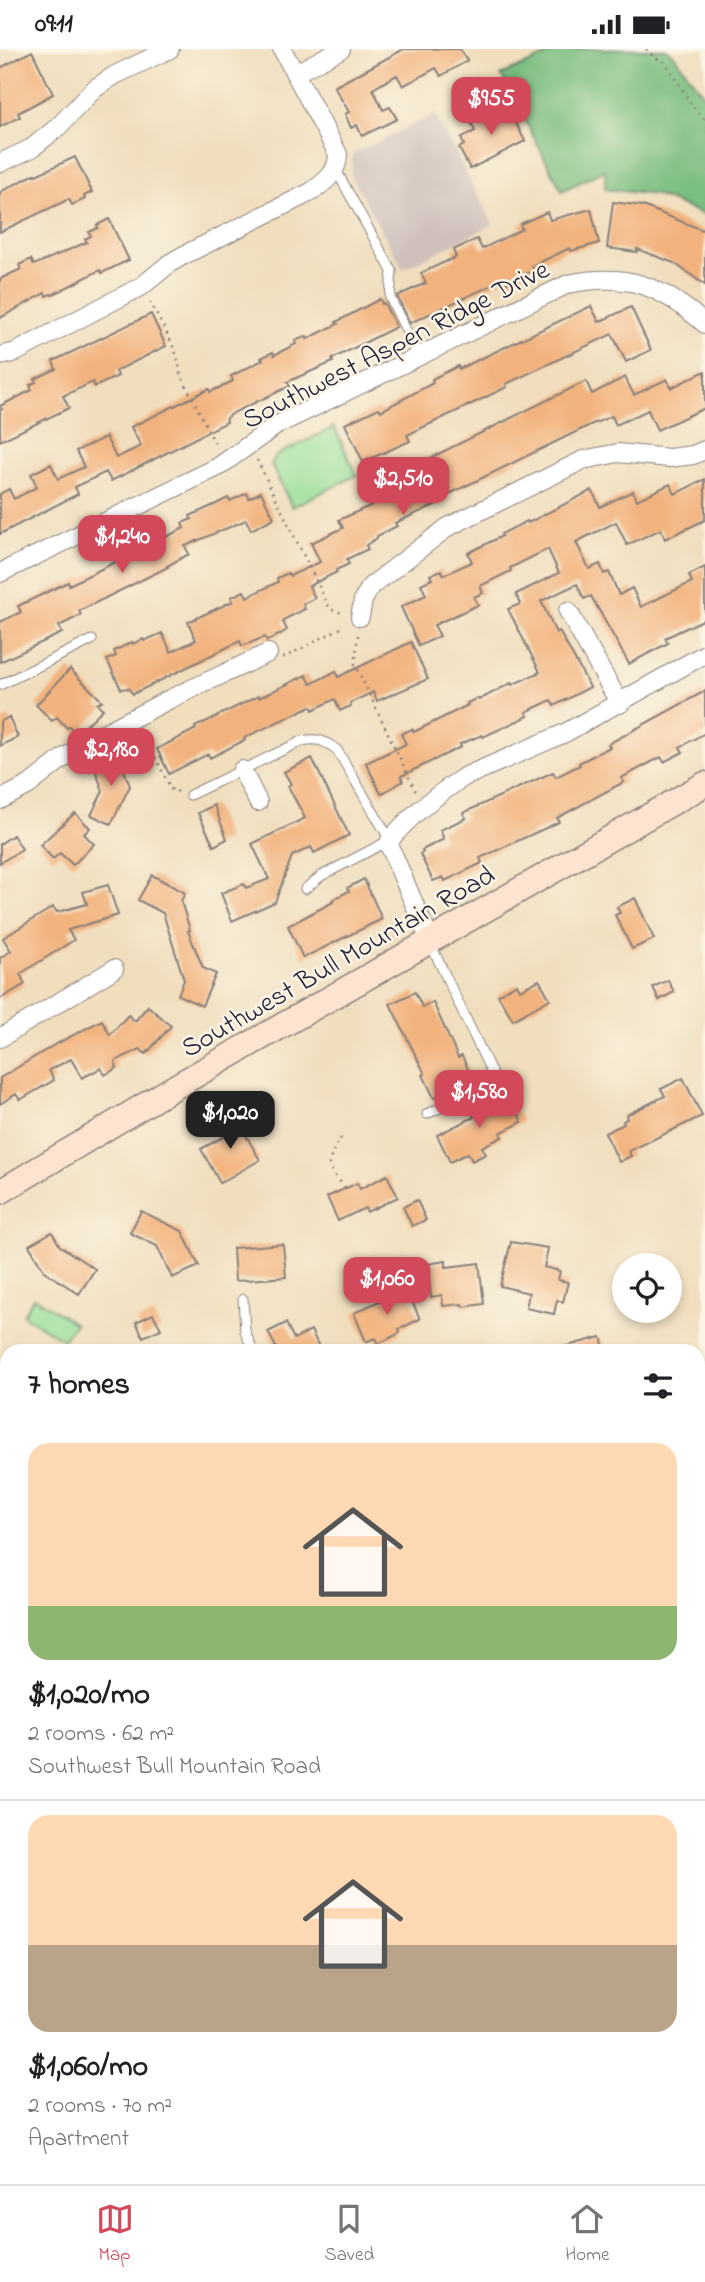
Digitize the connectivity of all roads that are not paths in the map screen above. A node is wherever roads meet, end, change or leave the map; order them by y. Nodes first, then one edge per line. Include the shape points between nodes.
1 (170, 49) edge
2 (282, 49) edge
3 (341, 49) edge
4 (296, 73) junction
5 (0, 163) edge
6 (336, 170) junction
7 (705, 324) edge
8 (0, 356) edge
9 (419, 356) junction
10 (705, 450) edge
11 (0, 573) edge
12 (568, 611) dead end
13 (360, 617) road end
14 (92, 640) dead end
15 (268, 653) dead end
16 (705, 654) edge
17 (0, 685) edge
18 (620, 703) junction
19 (242, 769) junction
20 (705, 784) edge
21 (190, 795) road end
22 (0, 800) edge
23 (258, 802) dead end
24 (390, 840) junction
25 (305, 888) dead end
26 (430, 941) junction
27 (114, 969) dead end
28 (0, 1038) edge
29 (427, 1114) dead end
30 (0, 1192) edge
31 (243, 1299) dead end
32 (250, 1344) edge

1 - 5 street via 94,89 60,127 32,148
2 - 4 street
3 - 4 street
4 - 6 street via 338,154
6 - 8 street via 311,191 170,263 142,286
6 - 9 lane via 392,271 390,298
7 - 9 street, Southwest Aspen Ridge Drive via 657,289 625,280 591,279 568,284
9 - 11 street, Southwest Aspen Ridge Drive via 277,425 224,463
10 - 13 street via 669,458 618,453 583,460 448,527 371,586
12 - 18 street
14 - 17 lane
15 - 22 street via 134,717
16 - 18 street
18 - 24 street via 464,778
19 - 21 lane
19 - 23 street
19 - 24 lane via 302,741 326,741 337,750
20 - 26 main road, Southwest Bull Mountain Road
24 - 25 lane
24 - 26 street
26 - 29 lane via 496,1081
26 - 30 main road, Southwest Bull Mountain Road
27 - 28 street
31 - 32 lane via 244,1331

